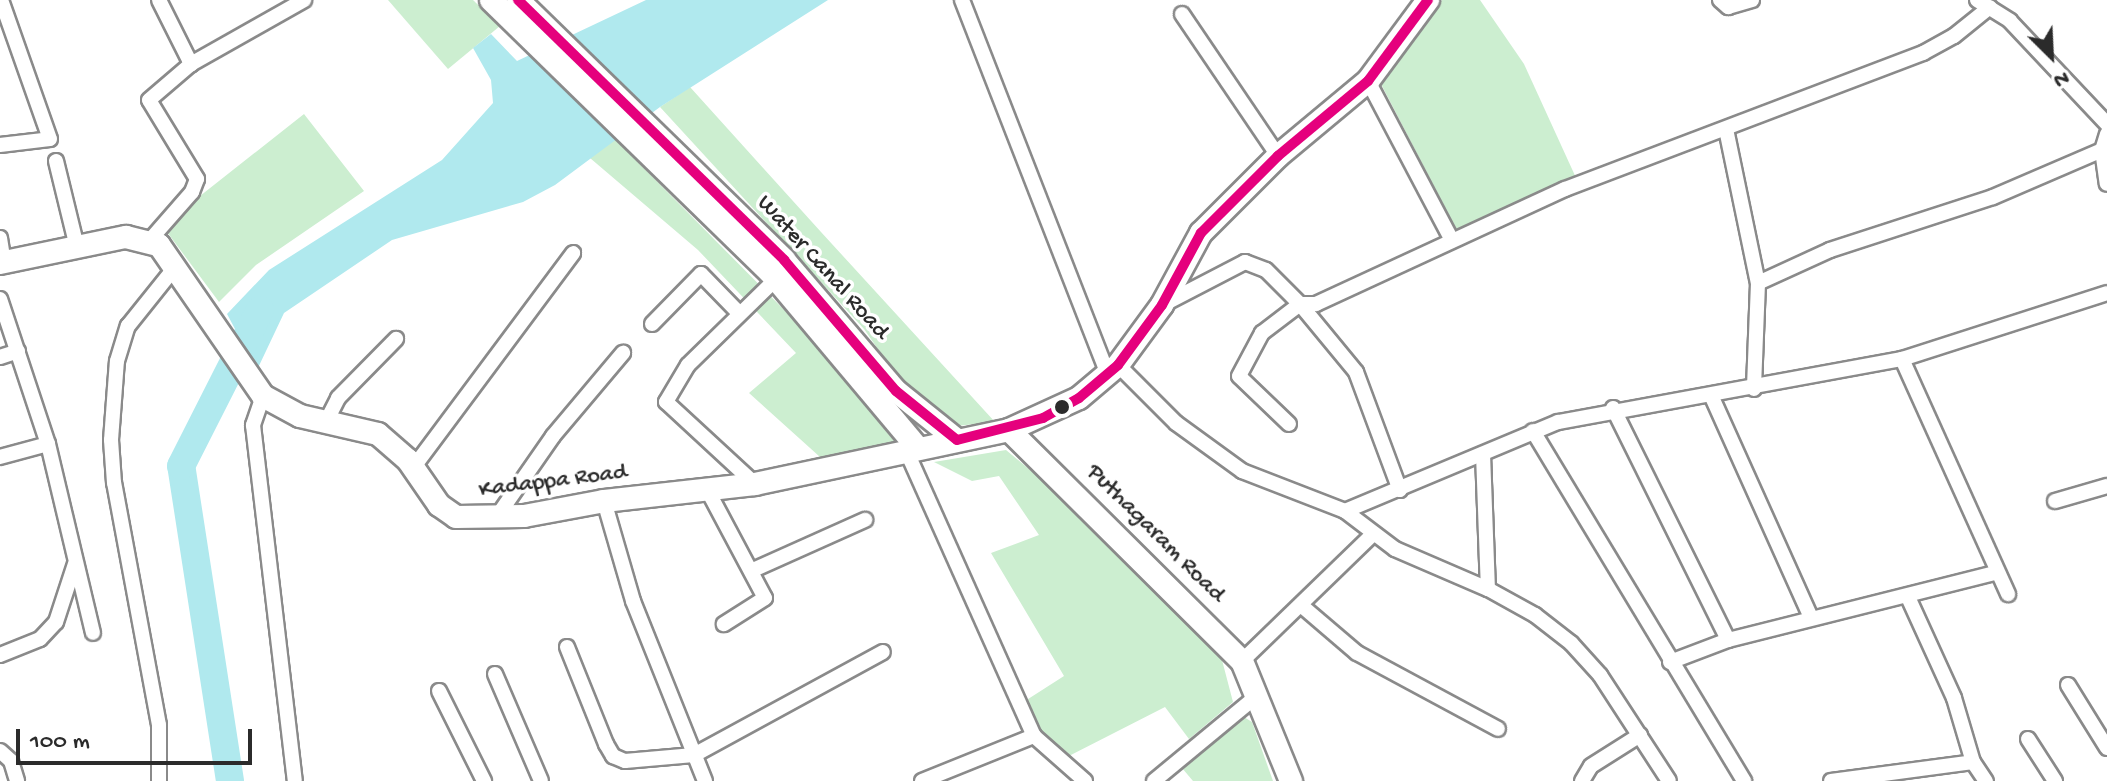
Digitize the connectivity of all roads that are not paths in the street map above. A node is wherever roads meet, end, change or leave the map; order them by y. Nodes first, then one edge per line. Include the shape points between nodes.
1 (1, 0) edge
2 (159, 0) edge
3 (304, 0) edge
4 (491, 0) edge
5 (962, 0) edge
6 (1428, 0) edge
7 (1720, 0) edge
8 (1752, 0) edge
9 (1983, 3) edge
10 (521, 12) edge
11 (1182, 14) dead end
12 (191, 64) junction
13 (1368, 81) junction
14 (2107, 124) edge
15 (1726, 129) junction
16 (645, 134) junction
17 (2107, 134) edge
18 (0, 145) edge
19 (2102, 150) junction
20 (1278, 156) junction
21 (56, 161) dead end
22 (2107, 184) edge
23 (0, 238) edge
24 (150, 240) junction
25 (1452, 240) junction
26 (77, 247) junction
27 (573, 253) dead end
28 (2, 263) edge
29 (176, 266) junction
30 (776, 279) junction
31 (1758, 283) junction
32 (2107, 293) edge
33 (0, 299) edge
34 (1300, 304) junction
35 (1162, 305) junction
36 (738, 312) junction
37 (652, 324) dead end
38 (396, 339) dead end
39 (18, 351) junction
40 (623, 353) dead end
41 (0, 357) edge
42 (1902, 359) junction
43 (1113, 369) junction
44 (1754, 389) junction
45 (257, 390) junction
46 (1711, 395) junction
47 (1613, 408) junction
48 (326, 422) junction
49 (1289, 424) dead end
50 (1009, 430) junction
51 (1533, 431) junction
52 (957, 440) junction
53 (48, 444) junction
54 (912, 449) junction
55 (1483, 454) junction
56 (0, 457) edge
57 (413, 468) junction
58 (755, 484) junction
59 (2107, 486) edge
60 (1400, 490) junction
61 (708, 491) junction
62 (604, 501) junction
63 (2055, 501) dead end
64 (1345, 511) junction
65 (496, 518) junction
66 (865, 520) dead end
67 (1373, 534) junction
68 (76, 563) junction
69 (753, 570) junction
70 (1998, 572) junction
71 (1488, 589) junction
72 (2008, 594) dead end
73 (1908, 597) junction
74 (1302, 606) junction
75 (1811, 618) junction
76 (724, 624) dead end
77 (93, 633) dead end
78 (1728, 640) junction
79 (567, 647) dead end
80 (883, 652) dead end
81 (0, 655) edge
82 (1242, 661) junction
83 (1670, 662) junction
84 (495, 674) dead end
85 (2068, 685) dead end
86 (439, 691) dead end
87 (1259, 694) junction
88 (1498, 729) dead end
89 (1640, 735) junction
90 (1034, 736) junction
91 (2028, 739) dead end
92 (2107, 748) edge
93 (0, 751) edge
94 (694, 755) junction
95 (1973, 762) junction
96 (17, 781) edge
97 (159, 781) edge
98 (295, 781) edge
99 (484, 781) edge
100 (541, 781) edge
101 (705, 781) edge
102 (922, 781) edge
103 (1085, 781) edge
104 (1154, 781) edge
105 (1291, 781) edge
106 (1582, 781) edge
107 (1669, 781) edge
108 (1744, 781) edge
109 (1831, 781) edge
110 (1986, 781) edge
111 (2055, 781) edge

1 - 18 street via 50,139
2 - 12 street
3 - 12 street
4 - 10 main road
5 - 43 street
6 - 13 main road
7 - 8 street via 1728,7
9 - 14 street via 2010,21
9 - 15 street via 1954,36 1923,53
10 - 16 main road
11 - 20 street
12 - 24 street via 149,100 197,179
13 - 20 main road
13 - 25 street
15 - 25 street via 1565,189
15 - 31 street
16 - 30 main road, Water Canal Road
16 - 52 main road, Water Canal Road via 784,260 896,391
17 - 19 street
19 - 22 street
19 - 31 street via 1993,197 1830,250
20 - 35 main road via 1201,233
21 - 26 street
23 - 28 street
24 - 26 main road via 126,237
24 - 29 main road
25 - 34 street via 1316,304
26 - 28 main road
27 - 57 street
29 - 45 main road
29 - 97 street via 123,339 111,440 114,483 159,725
30 - 36 street
30 - 54 main road, Water Canal Road
31 - 44 street
32 - 42 street
33 - 39 street
34 - 35 street via 1266,270 1245,262
34 - 49 street via 1262,333 1239,376
34 - 60 street via 1356,372
35 - 43 main road
36 - 37 street via 701,274
36 - 58 street via 688,365 666,402
38 - 48 street via 338,398
39 - 41 street
39 - 53 street
40 - 65 street via 553,436
42 - 44 street
42 - 70 street
43 - 50 main road via 1079,398
43 - 64 street via 1242,471
44 - 46 street
45 - 48 main road, Kadappa Road via 279,408
45 - 98 street via 253,425
46 - 47 street
46 - 75 street
47 - 51 street
47 - 78 street
48 - 57 main road, Kadappa Road via 378,434
50 - 52 main road
50 - 82 main road, Puthagaram Road
51 - 55 street
51 - 83 street
52 - 54 main road
53 - 56 street
53 - 68 street
54 - 58 main road, Kadappa Road
54 - 90 street
55 - 60 street
55 - 71 street
57 - 65 main road, Kadappa Road via 439,505 456,517
58 - 61 main road, Kadappa Road
59 - 63 street
60 - 64 street
61 - 62 main road, Kadappa Road
61 - 69 street
62 - 65 main road, Kadappa Road
62 - 94 street via 633,601
64 - 67 street
66 - 69 street
67 - 71 street via 1432,568
67 - 74 street
68 - 77 street
68 - 81 street via 56,622 40,639
69 - 76 street via 762,603
70 - 72 street
70 - 73 street
71 - 89 street via 1571,643
73 - 75 street
73 - 95 street via 1954,698
74 - 82 street
74 - 88 street via 1357,653
75 - 78 street
78 - 83 street
79 - 94 street via 613,756 625,761
80 - 94 street
82 - 87 main road, Puthagaram Road
83 - 108 street
84 - 100 street
85 - 92 street
86 - 99 street
87 - 104 street
87 - 105 main road, Puthagaram Road
89 - 106 street via 1591,766
89 - 107 street
90 - 102 street
90 - 103 street
91 - 111 street
93 - 96 street via 11,761
94 - 101 street
95 - 109 street
95 - 110 street

